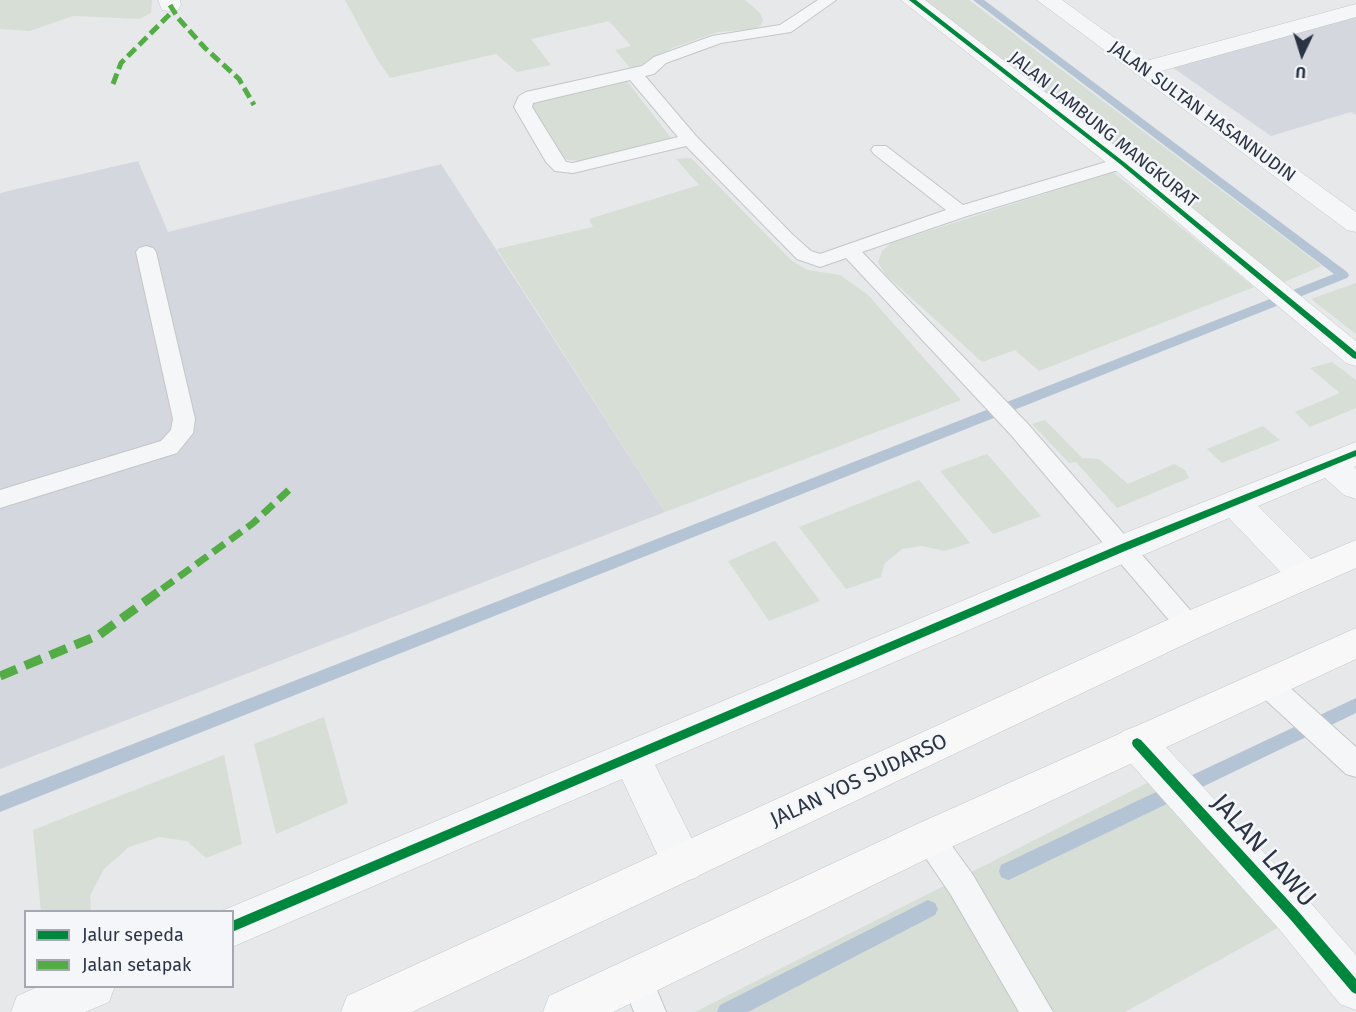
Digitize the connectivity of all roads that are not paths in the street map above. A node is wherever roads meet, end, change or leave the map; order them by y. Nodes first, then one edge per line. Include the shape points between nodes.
1 (828, 0) edge
2 (912, 0) edge
3 (1048, 0) edge
4 (1356, 10) edge
5 (1143, 69) junction
6 (634, 74) junction
7 (690, 140) junction
8 (880, 150) dead end
9 (1122, 163) junction
10 (960, 212) junction
11 (1356, 224) edge
12 (849, 250) junction
13 (146, 252) dead end
14 (1356, 356) edge
15 (1348, 468) edge
16 (0, 499) edge
17 (1234, 503) junction
18 (1122, 548) junction
19 (1356, 553) edge
20 (1305, 575) junction
21 (1189, 626) junction
22 (1356, 643) edge
23 (1267, 684) junction
24 (1137, 743) junction
25 (632, 756) junction
26 (1356, 765) edge
27 (929, 838) junction
28 (683, 863) junction
29 (234, 926) edge
30 (91, 988) edge
31 (1356, 988) edge
32 (643, 994) edge
33 (33, 1012) edge
34 (363, 1012) edge
35 (565, 1012) edge
36 (1037, 1012) edge

1 - 6 lane via 785,29 718,39
2 - 9 street, JALAN LAMBUNG MANGKURAT
3 - 5 street, JALAN SULTAN HASANNUDIN
4 - 5 street
5 - 11 street, JALAN SULTAN HASANNUDIN
6 - 7 lane
6 - 7 lane via 525,100 523,107 555,162 573,168
7 - 12 lane via 804,255 820,261
8 - 10 lane
9 - 10 lane
9 - 14 street, JALAN LAMBUNG MANGKURAT
10 - 12 lane
12 - 18 lane via 1012,422
13 - 16 lane via 184,419 182,433 169,447
15 - 17 street
17 - 18 street
17 - 20 street
18 - 21 lane
18 - 25 street
19 - 20 main road, JALAN YOS SUDARSO
20 - 21 main road, JALAN YOS SUDARSO
21 - 28 main road, JALAN YOS SUDARSO
22 - 23 main road
23 - 24 main road
23 - 26 lane
24 - 27 main road
24 - 31 street, JALAN LAWU
25 - 28 street
25 - 29 street
27 - 32 main road
27 - 36 lane via 962,885
28 - 34 main road, JALAN YOS SUDARSO
30 - 33 street
32 - 35 main road

